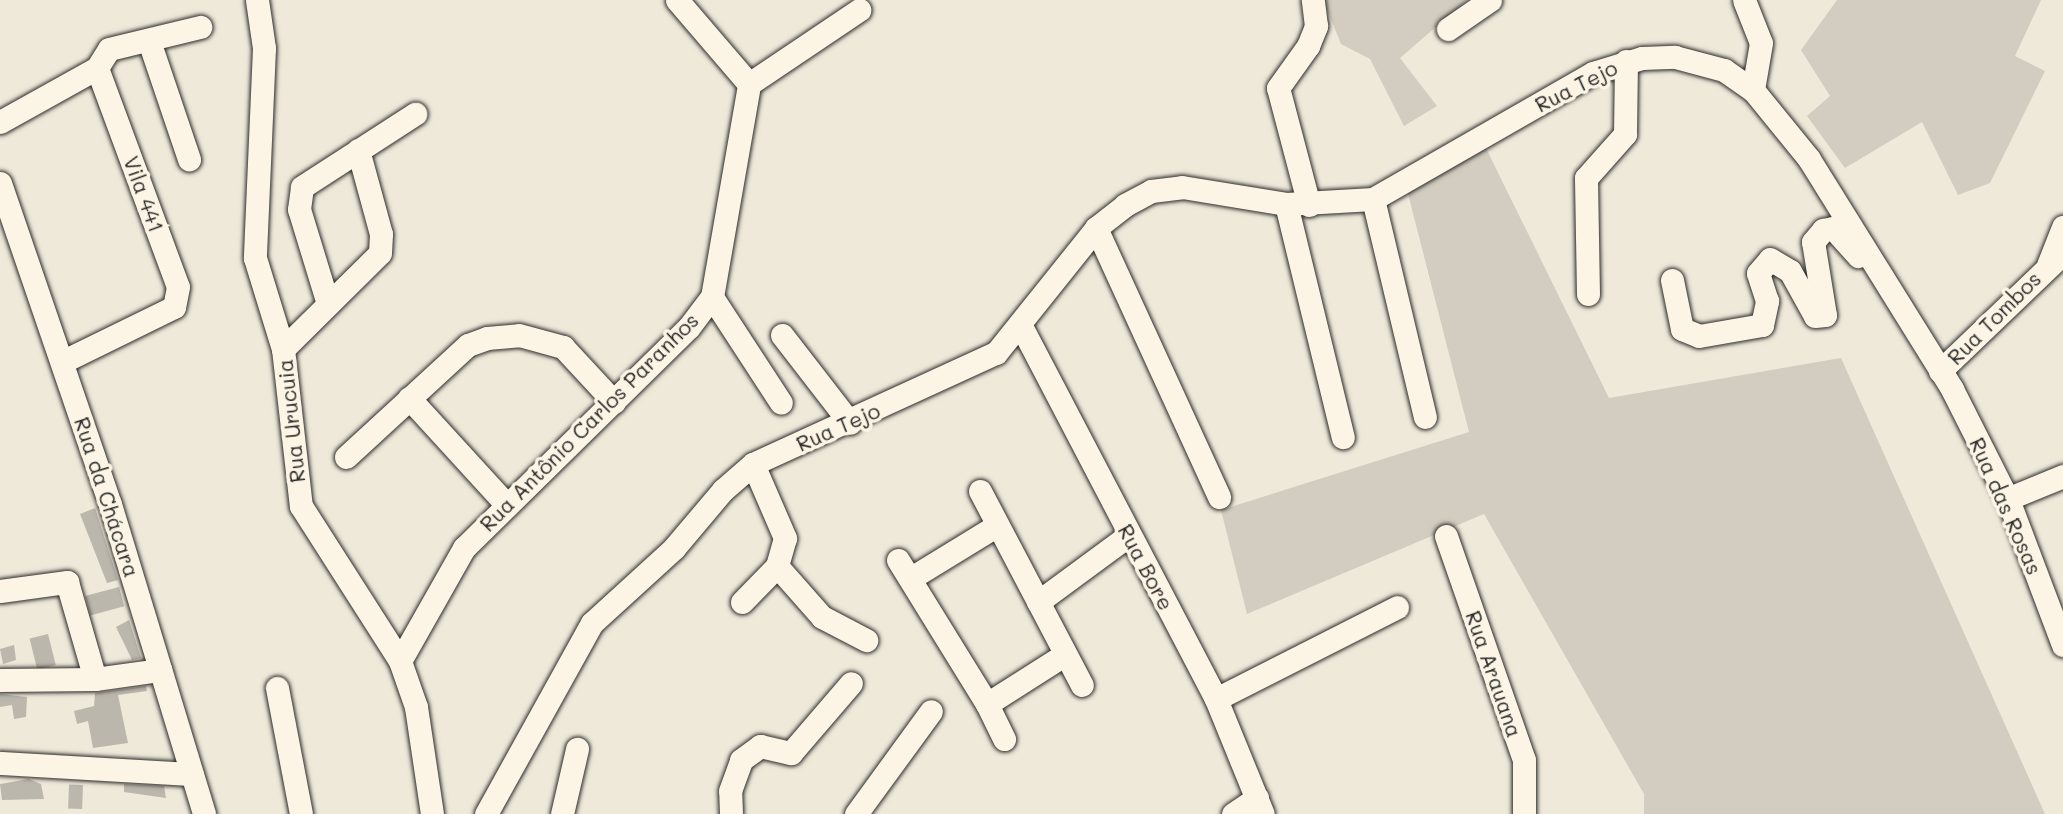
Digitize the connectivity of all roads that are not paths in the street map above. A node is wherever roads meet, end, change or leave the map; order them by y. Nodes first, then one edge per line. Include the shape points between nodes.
1 (257, 0) edge
2 (677, 0) edge
3 (1314, 0) edge
4 (1490, 0) edge
5 (1744, 0) edge
6 (859, 10) dead end
7 (200, 27) dead end
8 (1448, 29) dead end
9 (149, 41) junction
10 (1626, 61) junction
11 (97, 68) junction
12 (749, 84) junction
13 (1753, 90) junction
14 (415, 114) dead end
15 (0, 122) edge
16 (358, 150) junction
17 (189, 159) dead end
18 (0, 183) edge
19 (1373, 199) junction
20 (1297, 204) junction
21 (2063, 227) edge
22 (1096, 229) junction
23 (2055, 259) edge
24 (1672, 280) dead end
25 (1588, 294) dead end
26 (1895, 295) junction
27 (712, 297) junction
28 (328, 304) junction
29 (1020, 324) junction
30 (782, 335) dead end
31 (282, 349) junction
32 (64, 361) junction
33 (1940, 371) junction
34 (409, 398) junction
35 (614, 402) junction
36 (781, 403) dead end
37 (1425, 417) dead end
38 (850, 423) junction
39 (1343, 437) dead end
40 (346, 457) dead end
41 (753, 464) junction
42 (2063, 476) edge
43 (980, 491) dead end
44 (1219, 497) dead end
45 (2007, 499) junction
46 (505, 503) junction
47 (996, 526) junction
48 (1129, 535) junction
49 (1446, 536) dead end
50 (777, 566) junction
51 (0, 591) edge
52 (741, 602) dead end
53 (1038, 603) junction
54 (1397, 607) dead end
55 (866, 640) dead end
56 (2063, 645) edge
57 (1064, 655) junction
58 (400, 660) junction
59 (160, 670) junction
60 (95, 679) junction
61 (0, 680) edge
62 (851, 683) dead end
63 (1082, 685) dead end
64 (277, 688) dead end
65 (1216, 699) junction
66 (987, 704) junction
67 (931, 711) dead end
68 (1004, 738) dead end
69 (577, 749) dead end
70 (0, 763) edge
71 (192, 774) junction
72 (1260, 806) edge
73 (204, 814) edge
74 (302, 814) edge
75 (432, 814) edge
76 (485, 814) edge
77 (562, 814) edge
78 (731, 814) edge
79 (856, 814) edge
80 (1233, 814) edge
81 (1524, 814) edge

1 - 31 street, Rua Urucuia via 264,48 255,258
2 - 12 street
3 - 20 street via 1316,26 1308,46 1278,88
4 - 8 street
5 - 13 street via 1761,43
6 - 12 street
7 - 9 street
9 - 11 street via 108,49
9 - 17 street
10 - 13 street, Rua Tejo via 1702,62
10 - 19 street, Rua Tejo via 1592,73
10 - 25 street via 1625,134 1596,160 1584,188
11 - 15 street
11 - 32 street, Vila 441 via 180,297 174,307
12 - 27 street, Rua Antônio Carlos Paranhos
13 - 26 street, Rua Tejo via 1809,159
14 - 16 street
16 - 28 street via 383,244
16 - 28 street via 306,183 299,197
18 - 32 street, Rua da Chácara
19 - 20 street, Rua Tejo
19 - 37 street
20 - 22 street, Rua Tejo via 1182,187 1151,191
20 - 39 street
21 - 23 street
22 - 29 street, Rua Tejo
22 - 44 street
23 - 33 street, Rua Tombos
24 - 26 street via 1689,336 1762,325 1767,301 1758,273 1770,259 1790,271 1820,318 1828,303 1814,237 1828,227 1887,295
26 - 33 street, Rua Tejo
27 - 35 street, Rua Antônio Carlos Paranhos
27 - 36 street
28 - 31 street
29 - 38 street, Rua Tejo via 974,367
29 - 48 street, Rua Bore
30 - 38 street
31 - 58 street, Rua Urucuia via 300,506
32 - 59 street, Rua da Chácara
33 - 45 street, Rua das Rosas
34 - 35 street via 468,345 519,335 563,347
34 - 40 street
34 - 46 street
35 - 46 street, Rua Antônio Carlos Paranhos
38 - 41 street, Rua Tejo
41 - 50 street via 785,538
41 - 76 street, Rua Tejo via 592,623
42 - 45 street
43 - 47 street
45 - 56 street, Rua das Rosas
46 - 58 street, Rua Antônio Carlos Paranhos via 464,548
47 - 53 street
47 - 66 street via 905,569
48 - 53 street
48 - 65 street, Rua Bore
49 - 81 street, Rua Arauana via 1524,760
50 - 52 street
50 - 55 street via 822,617
51 - 60 street via 67,582
53 - 57 street
54 - 65 street
57 - 63 street
57 - 66 street
58 - 75 street, Rua Urucuia via 416,707
59 - 60 street
59 - 71 street, Rua da Chácara
60 - 61 street
62 - 78 street via 791,754 760,746 741,760 730,792
64 - 74 street
65 - 72 street, Rua Bore
66 - 68 street
67 - 79 street
69 - 77 street
70 - 71 street
71 - 73 street, Rua da Chácara
72 - 80 street

